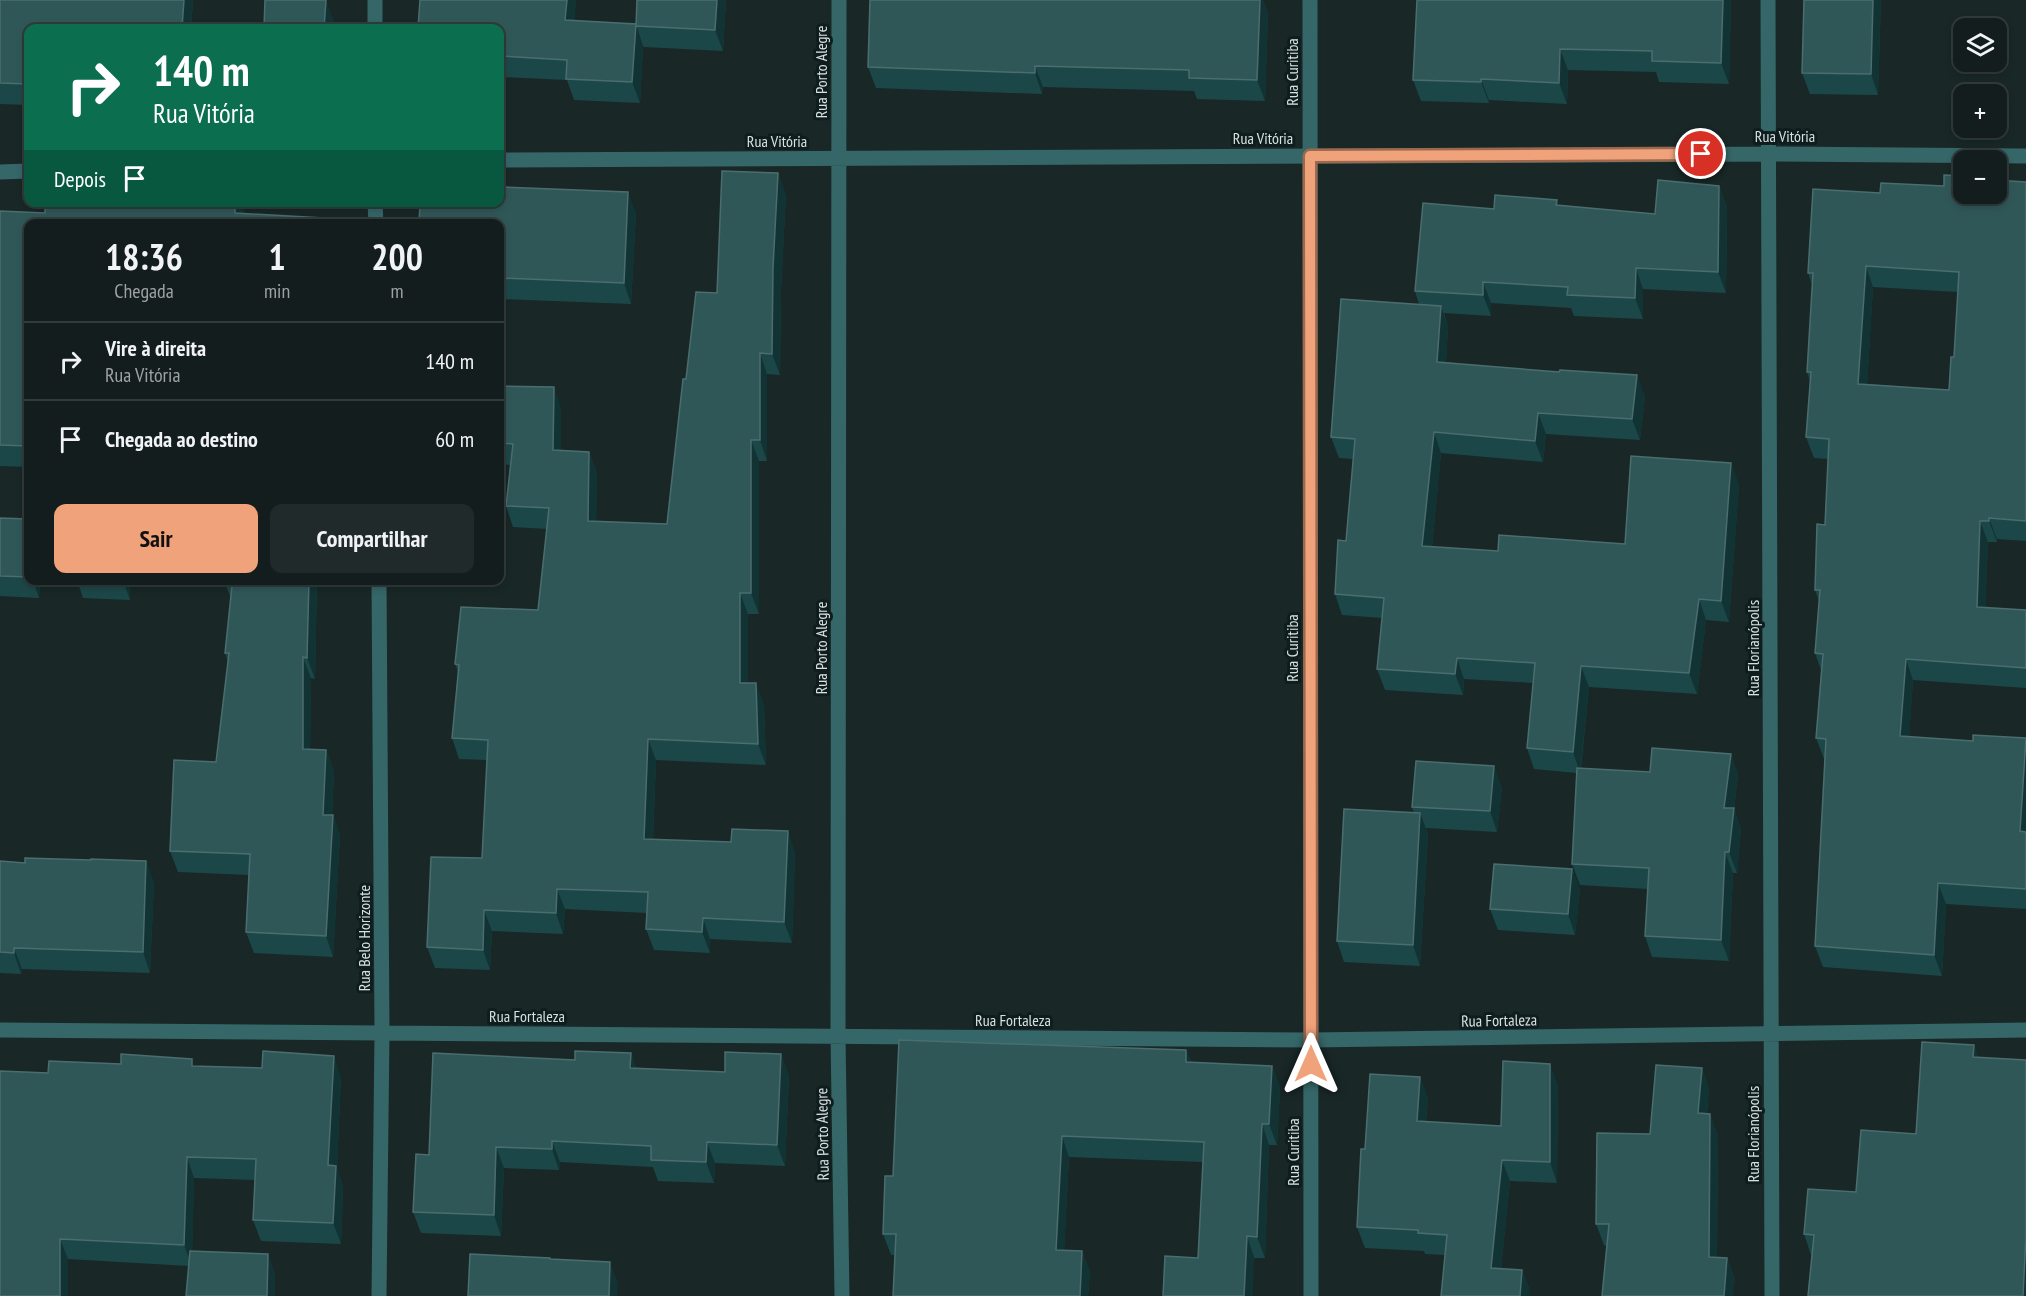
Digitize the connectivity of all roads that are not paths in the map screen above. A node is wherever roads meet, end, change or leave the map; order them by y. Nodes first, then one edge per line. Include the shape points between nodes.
1 (375, 0) edge
2 (839, 0) edge
3 (1310, 0) edge
4 (1768, 0) edge
5 (375, 24) edge
6 (1770, 154) junction
7 (1310, 156) junction
8 (2026, 156) edge
9 (839, 158) junction
10 (504, 160) edge
11 (24, 171) edge
12 (0, 172) edge
13 (379, 585) edge
14 (0, 1030) edge
15 (2026, 1030) edge
16 (382, 1034) junction
17 (1771, 1035) junction
18 (838, 1036) junction
19 (1311, 1040) junction
20 (380, 1296) edge
21 (842, 1296) edge
22 (1311, 1296) edge
23 (1772, 1296) edge

1 - 5 street
2 - 9 street, Rua Porto Alegre
3 - 7 street, Rua Curitiba
4 - 6 street, Rua Florianópolis
6 - 7 street, Rua Vitória
6 - 8 street, Rua Vitória
6 - 17 street, Rua Florianópolis
7 - 9 street, Rua Vitória
7 - 19 street, Rua Curitiba
9 - 10 street, Rua Vitória
9 - 18 street, Rua Porto Alegre
11 - 12 street
13 - 16 street, Rua Belo Horizonte
14 - 16 street, Rua Fortaleza
15 - 17 street, Rua Fortaleza
16 - 18 street, Rua Fortaleza
16 - 20 street, Rua Belo Horizonte
17 - 19 street, Rua Fortaleza
17 - 23 street, Rua Florianópolis
18 - 19 street, Rua Fortaleza
18 - 21 street, Rua Porto Alegre
19 - 22 street, Rua Curitiba

